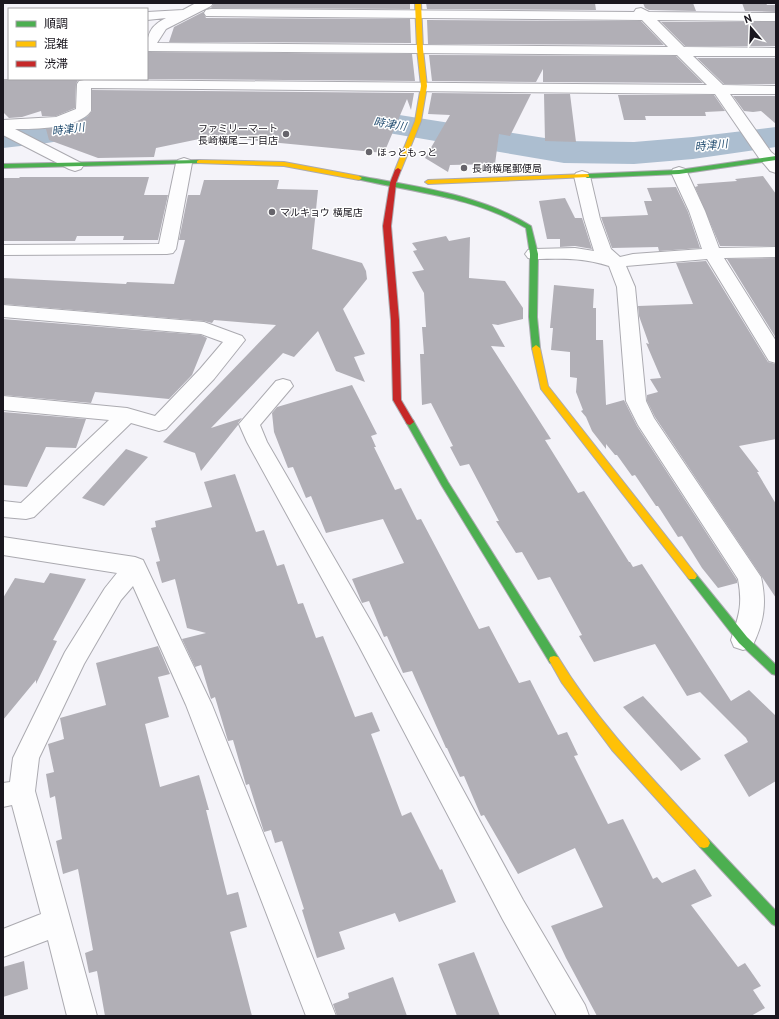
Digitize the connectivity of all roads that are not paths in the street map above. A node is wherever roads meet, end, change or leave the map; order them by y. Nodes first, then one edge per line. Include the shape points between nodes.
1 (631, 3) edge
2 (208, 8) edge
3 (418, 8) edge
4 (188, 12) junction
5 (148, 16) edge
6 (646, 16) junction
7 (776, 17) edge
8 (148, 46) edge
9 (148, 47) edge
10 (420, 49) junction
11 (681, 51) junction
12 (776, 52) edge
13 (424, 86) junction
14 (720, 90) junction
15 (776, 90) edge
16 (3, 125) edge
17 (3, 129) edge
18 (772, 160) edge
19 (184, 163) junction
20 (3, 166) edge
21 (75, 166) junction
22 (679, 172) junction
23 (582, 176) junction
24 (393, 183) junction
25 (3, 250) edge
26 (776, 252) edge
27 (712, 253) junction
28 (534, 254) junction
29 (616, 263) junction
30 (3, 311) edge
31 (776, 357) edge
32 (284, 386) dead end
33 (3, 403) edge
34 (127, 415) junction
35 (3, 509) edge
36 (3, 546) edge
37 (135, 566) junction
38 (743, 640) junction
39 (776, 671) edge
40 (12, 793) edge
41 (776, 920) edge
42 (58, 922) junction
43 (3, 943) edge
44 (82, 1016) edge
45 (321, 1016) edge
46 (574, 1016) edge

1 - 6 street
2 - 3 street
2 - 4 street
3 - 6 street
3 - 10 street
4 - 5 street
4 - 8 street via 161,26
6 - 7 street
6 - 11 street
9 - 10 street
10 - 11 street
10 - 13 street
11 - 12 street
11 - 14 street
13 - 14 street
13 - 16 street via 84,84 83,111 77,116 65,120
13 - 24 street via 418,121
14 - 15 street
14 - 18 street
17 - 21 street
18 - 22 street
19 - 21 street
19 - 24 street via 284,164
19 - 25 street via 167,249
20 - 21 street
22 - 23 street
22 - 27 street
23 - 24 street
23 - 29 street via 603,251
24 - 28 street via 451,195 515,217 529,227
24 - 41 street via 387,226 395,320 397,400 445,484 566,680 616,747
26 - 27 street
27 - 29 street via 633,259
27 - 31 street
28 - 29 street via 594,256
28 - 38 street via 533,317 536,350 544,387
29 - 38 street via 626,287 636,401 645,420 749,577 753,596 752,607
30 - 34 street via 204,328 235,340 207,374 159,424
32 - 46 street via 249,424 257,442 368,639 513,910
33 - 34 street
34 - 35 street via 26,511
36 - 37 street
37 - 40 street via 113,594 74,659
37 - 45 street via 199,705
38 - 39 street
40 - 42 street
42 - 43 street
42 - 44 street

